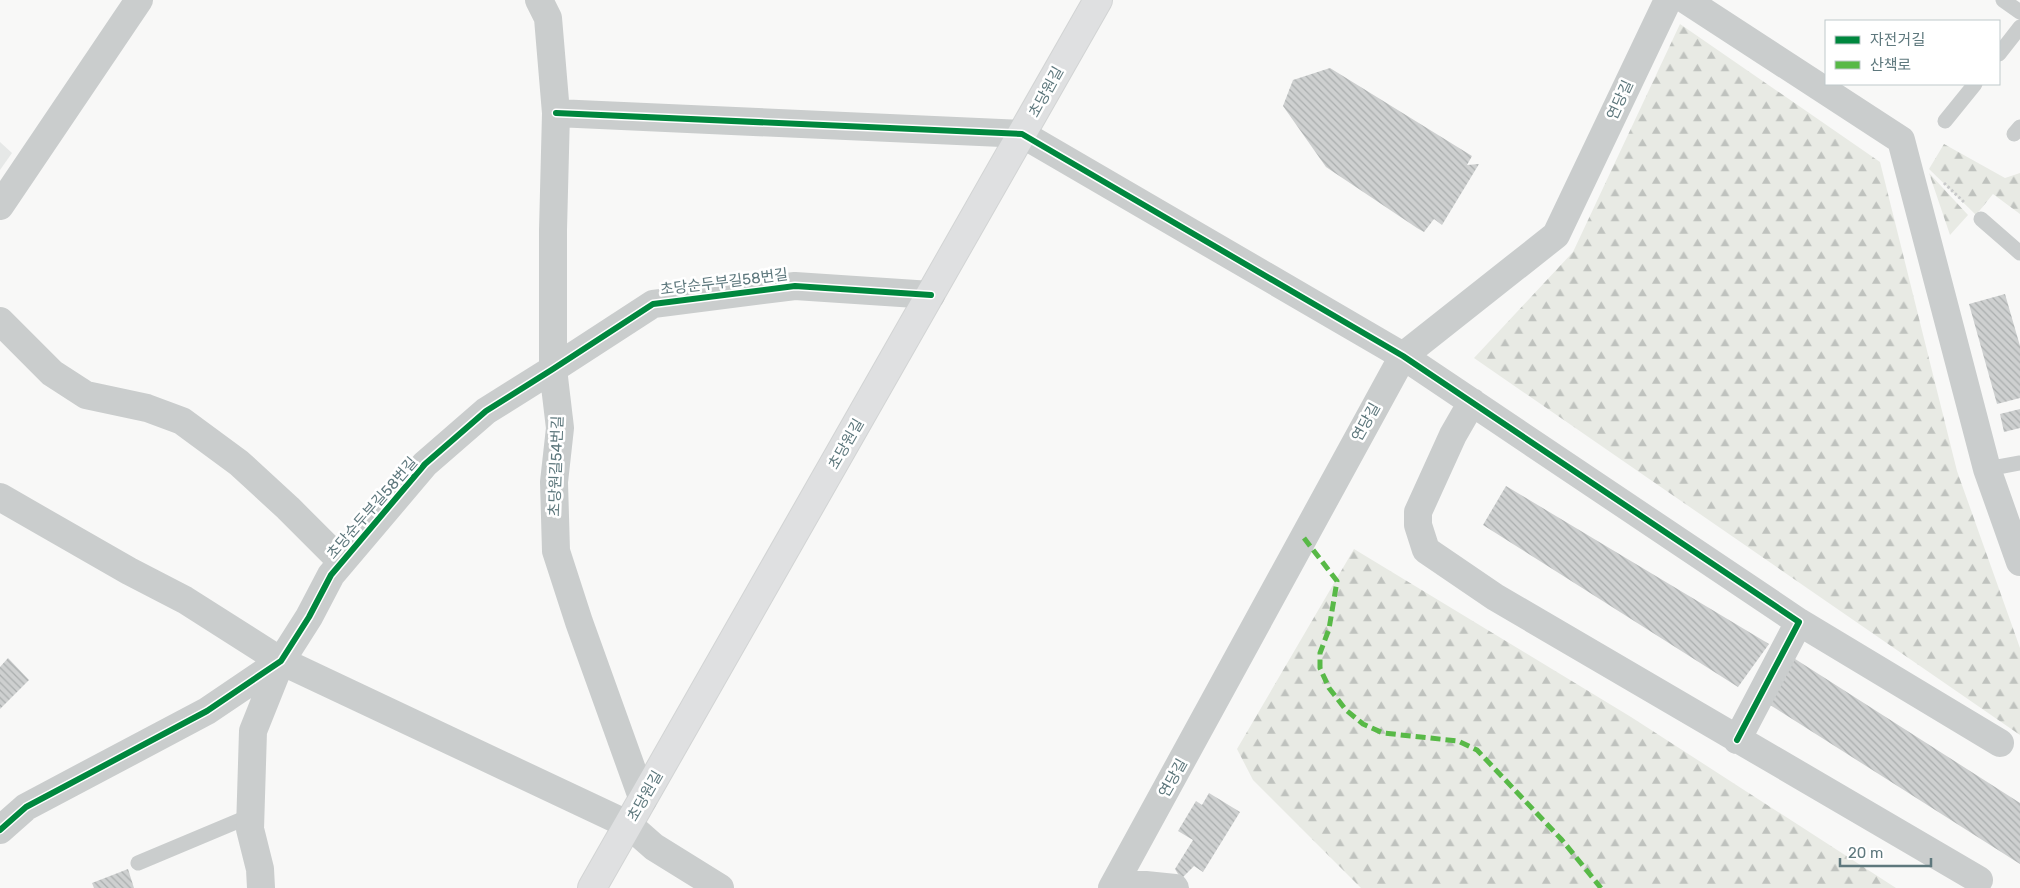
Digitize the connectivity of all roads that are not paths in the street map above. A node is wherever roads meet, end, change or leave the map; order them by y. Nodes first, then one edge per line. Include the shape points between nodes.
1 (139, 0) edge
2 (539, 0) edge
3 (1098, 0) edge
4 (1668, 0) edge
5 (1686, 0) edge
6 (2003, 0) edge
7 (2020, 12) edge
8 (2020, 28) edge
9 (2000, 53) edge
10 (1974, 85) edge
11 (556, 113) junction
12 (1944, 122) dead end
13 (1022, 134) junction
14 (0, 206) edge
15 (1981, 219) dead end
16 (2020, 252) edge
17 (931, 295) junction
18 (0, 321) edge
19 (1403, 356) junction
20 (554, 369) junction
21 (1472, 402) junction
22 (2020, 463) edge
23 (1988, 469) junction
24 (0, 497) edge
25 (342, 562) junction
26 (2020, 562) edge
27 (1799, 622) junction
28 (281, 660) junction
29 (1737, 740) junction
30 (2000, 743) dead end
31 (643, 800) junction
32 (250, 816) junction
33 (629, 825) junction
34 (0, 830) edge
35 (138, 863) dead end
36 (1979, 880) dead end
37 (1114, 885) edge
38 (260, 888) edge
39 (592, 888) edge
40 (720, 888) edge
41 (1175, 888) edge

1 - 14 street
2 - 11 street, 초당원길54번길 via 548,18
3 - 13 street, 초당원길
4 - 19 street, 연당길 via 1556,235
5 - 23 street via 1901,140
6 - 7 lane
8 - 9 lane
10 - 12 lane
11 - 13 street
11 - 20 street, 초당원길54번길
13 - 17 street, 초당원길
13 - 19 street
15 - 16 lane
17 - 20 street, 초당순두부길58번길 via 795,286 653,304
17 - 31 street, 초당원길
18 - 25 street via 52,372 86,395 147,408 182,421 239,463
19 - 21 street
19 - 37 street, 연당길
20 - 25 street, 초당순두부길58번길 via 486,411 425,464
20 - 31 street, 초당원길54번길 via 560,428 554,482 556,551
21 - 27 street
21 - 29 street via 1453,435 1418,512 1418,525 1426,550 1496,597
22 - 23 lane
23 - 26 street
24 - 28 street via 185,600
25 - 28 street, 초당순두부길58번길
27 - 29 street
27 - 30 street
28 - 32 street via 253,732
28 - 33 street
28 - 34 street, 초당순두부길58번길 via 206,711 26,807
29 - 36 street
31 - 33 street, 초당원길
32 - 35 lane
32 - 38 street via 260,869
33 - 39 street, 초당원길
33 - 40 street via 654,847
37 - 41 street

